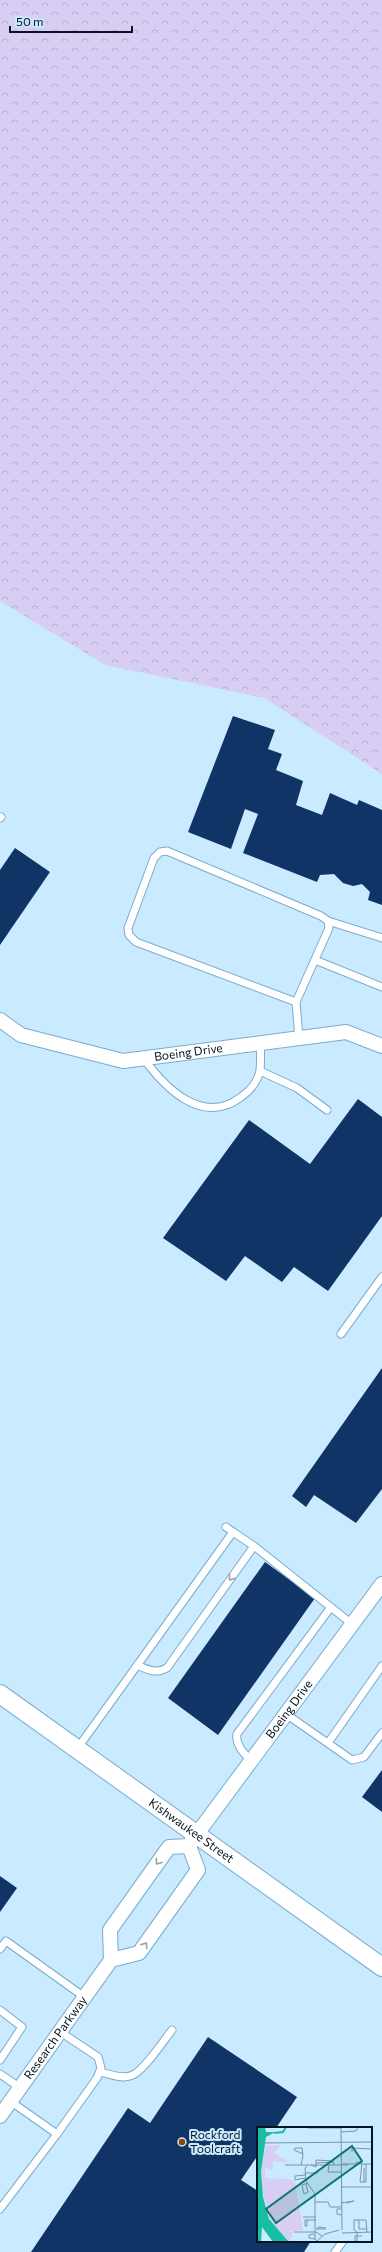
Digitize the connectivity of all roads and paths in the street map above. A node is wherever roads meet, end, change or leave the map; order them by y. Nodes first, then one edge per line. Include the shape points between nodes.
1 (328, 921) junction
2 (382, 938) edge
3 (315, 960) junction
4 (382, 987) edge
5 (296, 1002) junction
6 (0, 1020) edge
7 (299, 1038) junction
8 (260, 1043) junction
9 (382, 1046) edge
10 (144, 1059) junction
11 (260, 1071) junction
12 (327, 1110) dead end
13 (382, 1277) edge
14 (340, 1334) dead end
15 (226, 1527) dead end
16 (233, 1532) junction
17 (254, 1546) junction
18 (382, 1584) edge
19 (331, 1606) junction
20 (352, 1624) junction
21 (137, 1665) junction
22 (382, 1666) edge
23 (0, 1694) edge
24 (286, 1714) junction
25 (382, 1733) edge
26 (328, 1743) junction
27 (77, 1749) junction
28 (251, 1761) junction
29 (192, 1840) junction
30 (0, 1949) edge
31 (110, 1960) junction
32 (382, 1966) edge
33 (83, 1996) junction
34 (0, 2010) edge
35 (172, 2030) dead end
36 (59, 2031) junction
37 (0, 2060) edge
38 (100, 2072) junction
39 (0, 2074) edge
40 (19, 2086) junction
41 (10, 2101) junction
42 (0, 2116) edge
43 (57, 2134) junction
44 (0, 2209) edge
45 (342, 2242) edge
46 (335, 2252) edge

1 - 2 lane
1 - 3 lane via 329,928
1 - 5 lane via 168,851 160,852 154,858 128,928 129,935 136,942
3 - 4 lane
3 - 5 lane
5 - 7 lane
6 - 10 street, Boeing Drive via 21,1034 123,1061
7 - 8 street, Boeing Drive
7 - 9 street, Boeing Drive via 346,1032
8 - 10 street, Boeing Drive
8 - 11 lane
10 - 11 lane via 160,1080 192,1104 211,1109 232,1104 253,1089
11 - 12 lane via 297,1088
13 - 14 lane
15 - 16 lane
16 - 17 lane
16 - 21 lane
17 - 19 lane
17 -> 21 lane via 167,1668 160,1672
18 - 20 street, Boeing Drive
19 - 20 lane
19 - 28 lane via 237,1734 239,1746
20 - 24 street, Boeing Drive
21 - 27 lane
22 - 26 lane
23 - 27 street, Kishwaukee Street
24 - 26 lane
24 - 28 street, Boeing Drive
25 - 26 lane via 364,1757 352,1760
27 - 29 street, Kishwaukee Street
28 - 29 street, Boeing Drive
29 -> 31 street via 169,1846 110,1930
31 -> 29 street via 139,1952 198,1870
29 - 32 street, Kishwaukee Street
30 - 33 lane via 6,1941
31 - 33 street, Research Parkway
33 - 36 street, Research Parkway
34 - 37 lane via 22,2027
35 - 38 lane via 132,2076
36 - 38 lane via 98,2057
36 - 40 street, Research Parkway
38 - 43 lane
39 - 40 lane
40 - 41 street, Research Parkway
41 - 42 street, Research Parkway
41 - 43 lane
43 - 44 lane
45 - 46 lane

